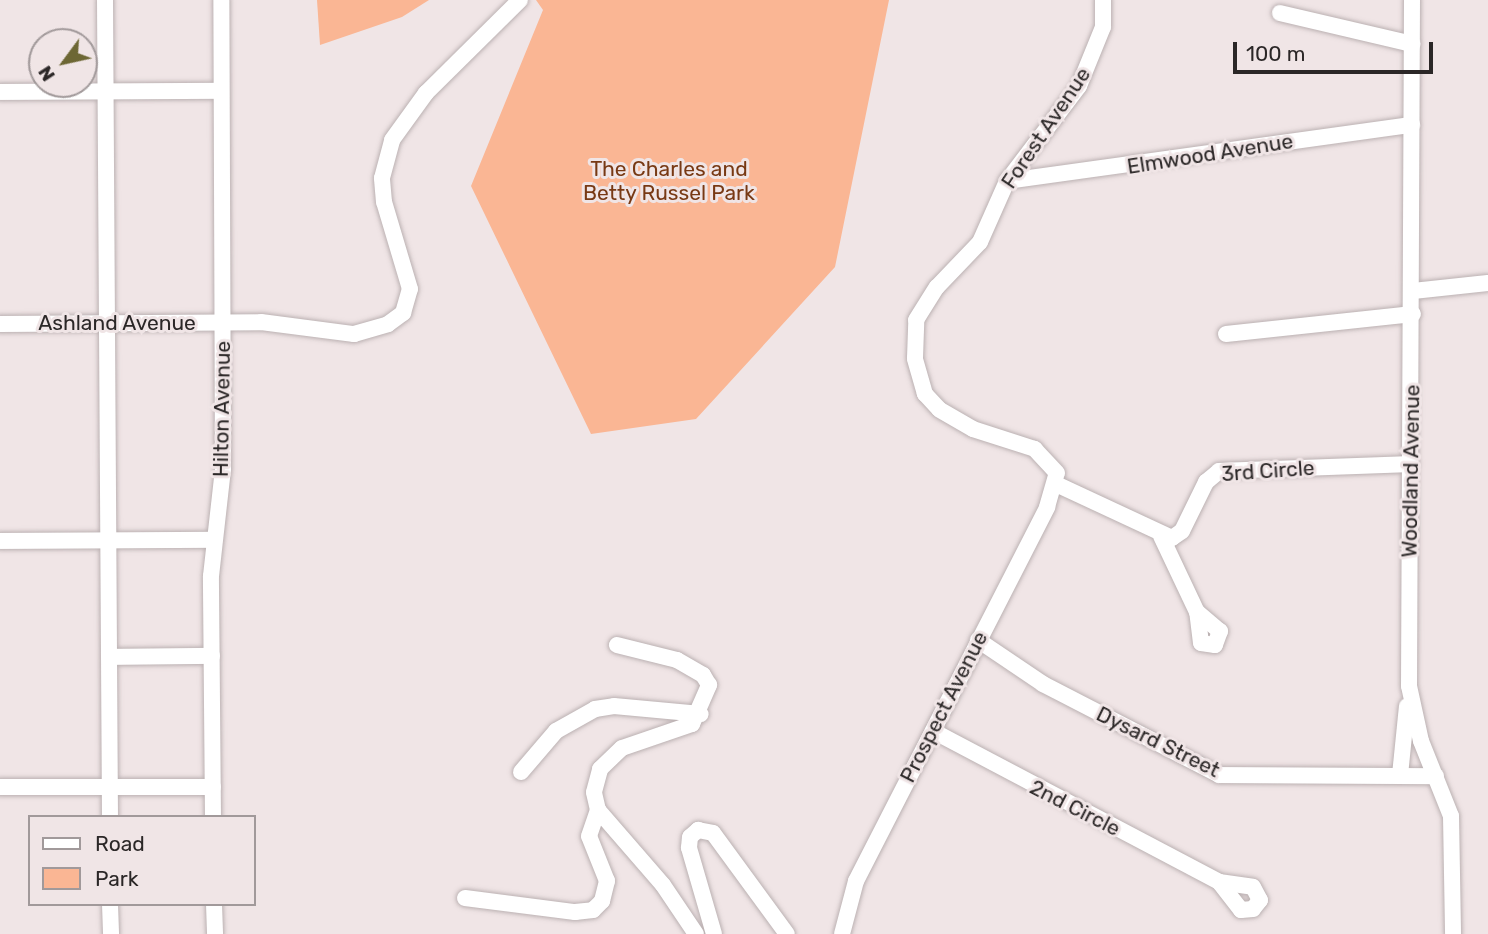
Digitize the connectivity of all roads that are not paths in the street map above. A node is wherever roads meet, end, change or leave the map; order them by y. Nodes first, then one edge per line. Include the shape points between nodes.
1 (105, 0) edge
2 (221, 0) edge
3 (520, 0) edge
4 (1103, 0) edge
5 (1412, 0) edge
6 (1280, 13) dead end
7 (1412, 44) junction
8 (106, 90) junction
9 (221, 90) junction
10 (0, 92) edge
11 (1412, 125) junction
12 (1007, 181) junction
13 (1488, 283) edge
14 (1413, 291) junction
15 (1413, 314) junction
16 (107, 322) junction
17 (224, 323) junction
18 (0, 324) edge
19 (1226, 334) dead end
20 (1411, 464) junction
21 (1056, 484) junction
22 (1161, 537) junction
23 (107, 540) junction
24 (214, 540) junction
25 (0, 541) edge
26 (1197, 612) dead end
27 (978, 640) junction
28 (617, 645) dead end
29 (212, 656) junction
30 (108, 657) junction
31 (1409, 686) junction
32 (701, 714) junction
33 (933, 731) junction
34 (521, 772) dead end
35 (1400, 775) junction
36 (1436, 776) junction
37 (0, 787) edge
38 (213, 787) junction
39 (110, 788) junction
40 (598, 810) junction
41 (110, 815) edge
42 (213, 815) edge
43 (1219, 882) dead end
44 (465, 898) dead end
45 (110, 906) edge
46 (214, 906) edge
47 (111, 934) edge
48 (215, 934) edge
49 (696, 934) edge
50 (714, 934) edge
51 (788, 934) edge
52 (842, 934) edge
53 (1453, 934) edge

1 - 8 street
2 - 9 street, Hilton Avenue
3 - 17 street, Ashland Avenue via 402,121 385,159 384,202 409,271 403,313 373,332 354,334
4 - 12 street, Forest Avenue via 1103,27 1090,67
5 - 7 street, Woodland Avenue
6 - 7 street
7 - 11 street, Woodland Avenue
8 - 9 street
8 - 10 street
8 - 16 street
9 - 17 street, Hilton Avenue
11 - 12 street, Elmwood Avenue
11 - 14 street, Woodland Avenue
12 - 21 street, Forest Avenue via 981,242 937,287 916,320 915,358 925,394 939,409 973,429 1035,449 1057,473
13 - 14 street
14 - 15 street, Woodland Avenue
15 - 19 street
15 - 20 street, Woodland Avenue
16 - 17 street, Ashland Avenue
16 - 18 street, Ashland Avenue
16 - 23 street
17 - 24 street, Hilton Avenue via 223,469
20 - 22 street, 3rd Circle via 1219,471 1206,482 1182,531
20 - 31 street, Woodland Avenue
21 - 22 street
21 - 27 street, Prospect Avenue
22 - 26 street
23 - 24 street
23 - 25 street
23 - 30 street
24 - 29 street, Hilton Avenue
27 - 33 street, Prospect Avenue
27 - 35 street, Dysard Street via 1044,684 1219,775
28 - 32 street via 677,660 703,675 709,685
29 - 30 street
29 - 38 street, Hilton Avenue
30 - 39 street
31 - 35 street
31 - 36 street, Woodland Avenue via 1415,724
32 - 34 street via 614,706 595,709 556,731
32 - 40 street via 681,732 637,741 605,761 596,780
33 - 43 street, 2nd Circle
33 - 52 street, Prospect Avenue via 856,881
35 - 36 street, Dysard Street
36 - 53 street, Woodland Avenue via 1451,816
37 - 39 street
38 - 39 street
38 - 42 street, Hilton Avenue
39 - 41 street
40 - 44 street via 589,836 607,881 605,895 593,910
40 - 49 street via 663,885
45 - 47 street
46 - 48 street
50 - 51 street via 689,848 698,830 713,833

